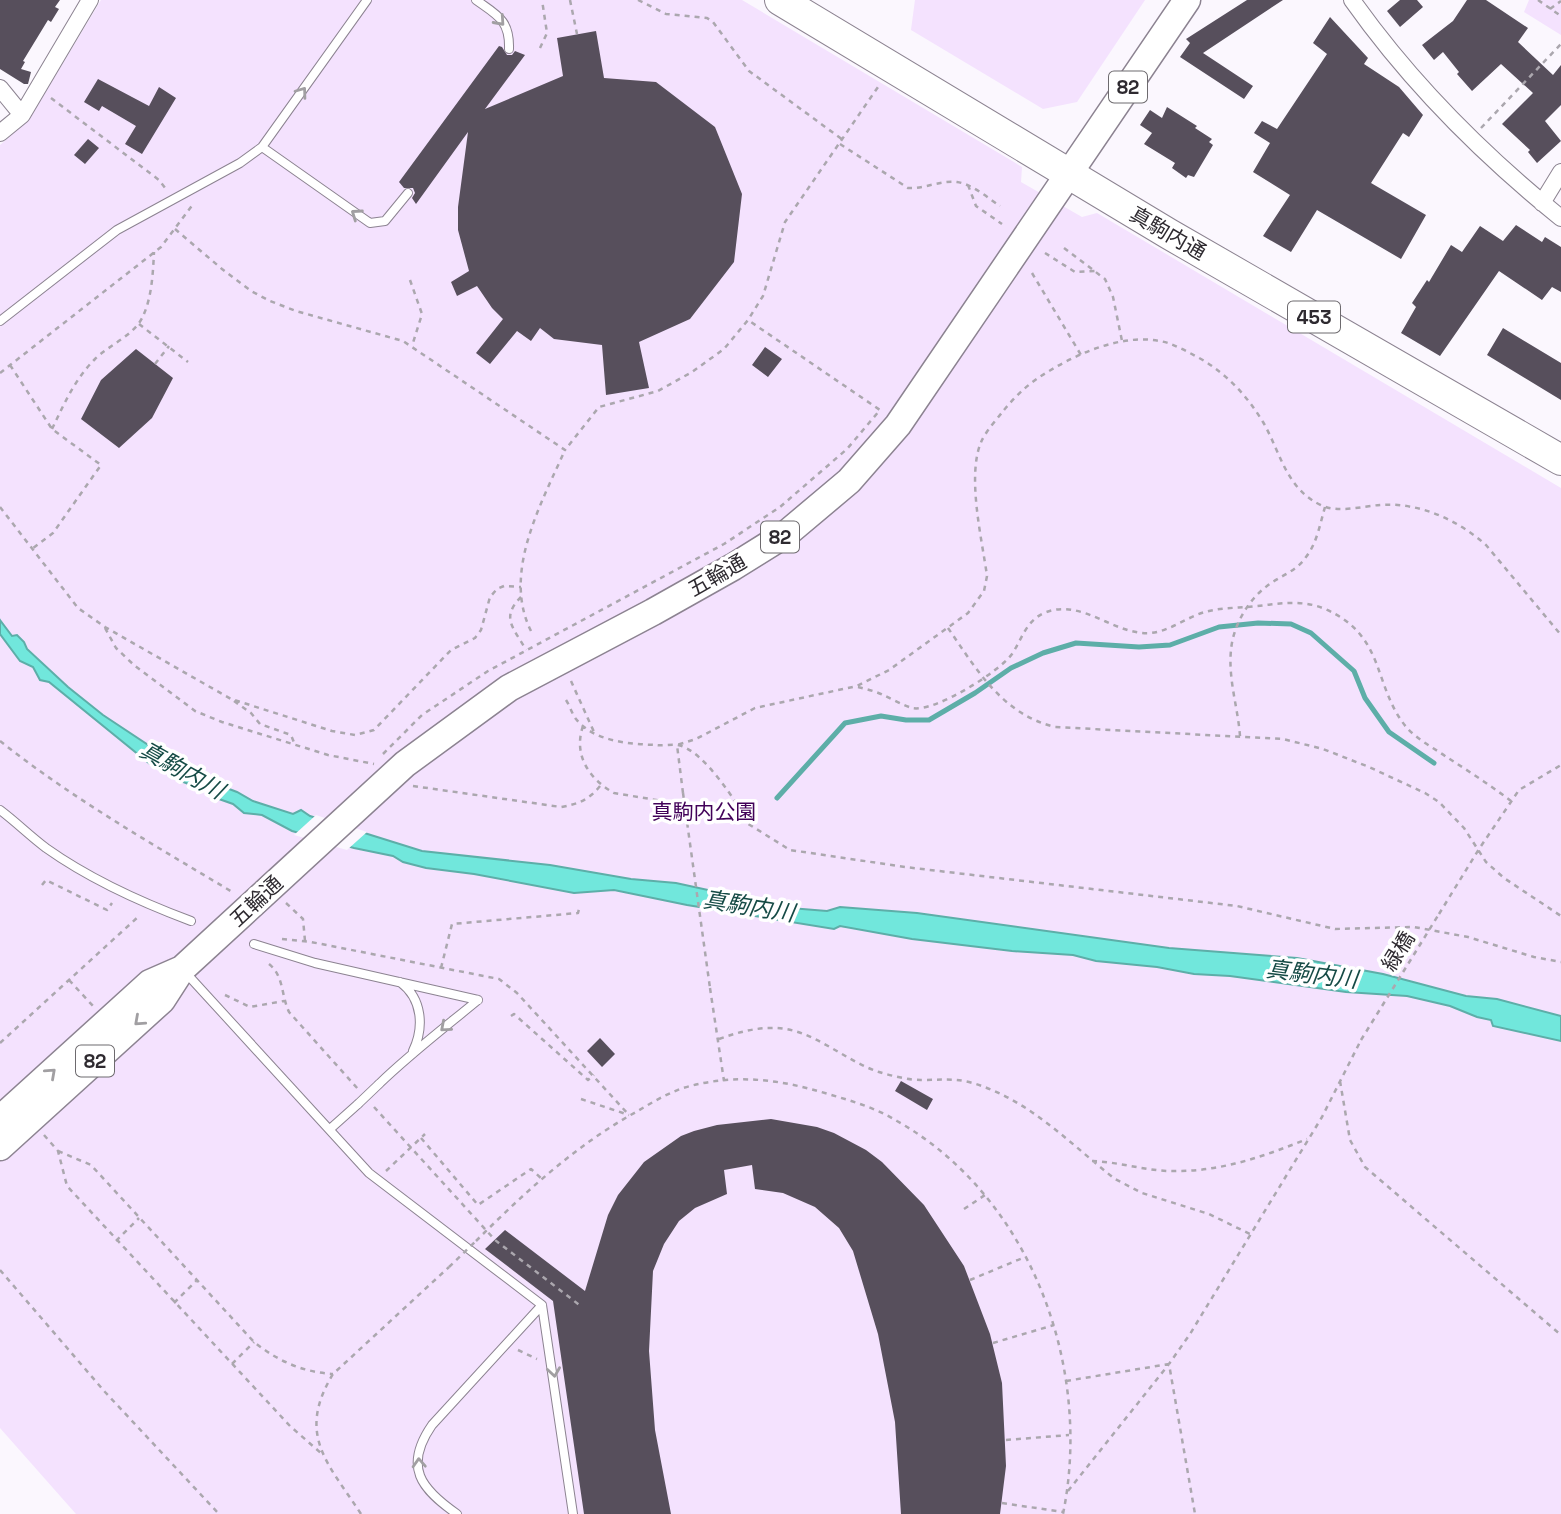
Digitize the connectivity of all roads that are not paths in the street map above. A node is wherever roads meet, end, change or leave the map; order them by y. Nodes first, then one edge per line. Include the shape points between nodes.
1 (90, 0) edge
2 (368, 0) edge
3 (476, 0) edge
4 (780, 0) edge
5 (1187, 0) edge
6 (1352, 0) edge
7 (509, 49) dead end
8 (0, 88) edge
9 (22, 115) junction
10 (0, 133) edge
11 (262, 147) junction
12 (1561, 172) edge
13 (1068, 174) junction
14 (408, 193) dead end
15 (1542, 202) junction
16 (1561, 218) edge
17 (0, 321) edge
18 (1561, 460) edge
19 (0, 810) edge
20 (191, 921) dead end
21 (254, 944) dead end
22 (182, 968) junction
23 (398, 980) junction
24 (412, 1053) junction
25 (0, 1119) edge
26 (330, 1129) junction
27 (0, 1147) edge
28 (542, 1305) junction
29 (457, 1514) edge
30 (573, 1514) edge

1 - 9 street
11 -> 2 lane
3 -> 7 lane via 501,18 510,35
4 - 13 highway, 真駒内通 / 453
5 - 13 main road, 五輪通 / 82
6 - 15 street via 1403,64 1472,138
8 - 9 street
9 - 10 street
14 -> 11 lane via 385,221 370,223
11 - 17 lane via 117,230
12 - 15 street
13 - 18 highway, 真駒内通 / 453
13 - 22 main road, 五輪通 / 82 via 898,425 849,481 786,534 509,688 384,776 279,896
15 - 16 street
19 - 20 lane via 44,847 99,881
21 - 23 lane via 315,963
25 -> 22 main road, 五輪通 / 82 via 150,983
22 - 26 lane
22 -> 27 main road, 五輪通 / 82 via 162,1000
23 - 24 lane via 417,1003 421,1027
23 -> 24 lane via 478,1000
24 - 26 lane, bridge
26 - 28 lane via 377,1181
29 -> 28 lane via 423,1484 418,1471 419,1448 432,1426
28 -> 30 lane

